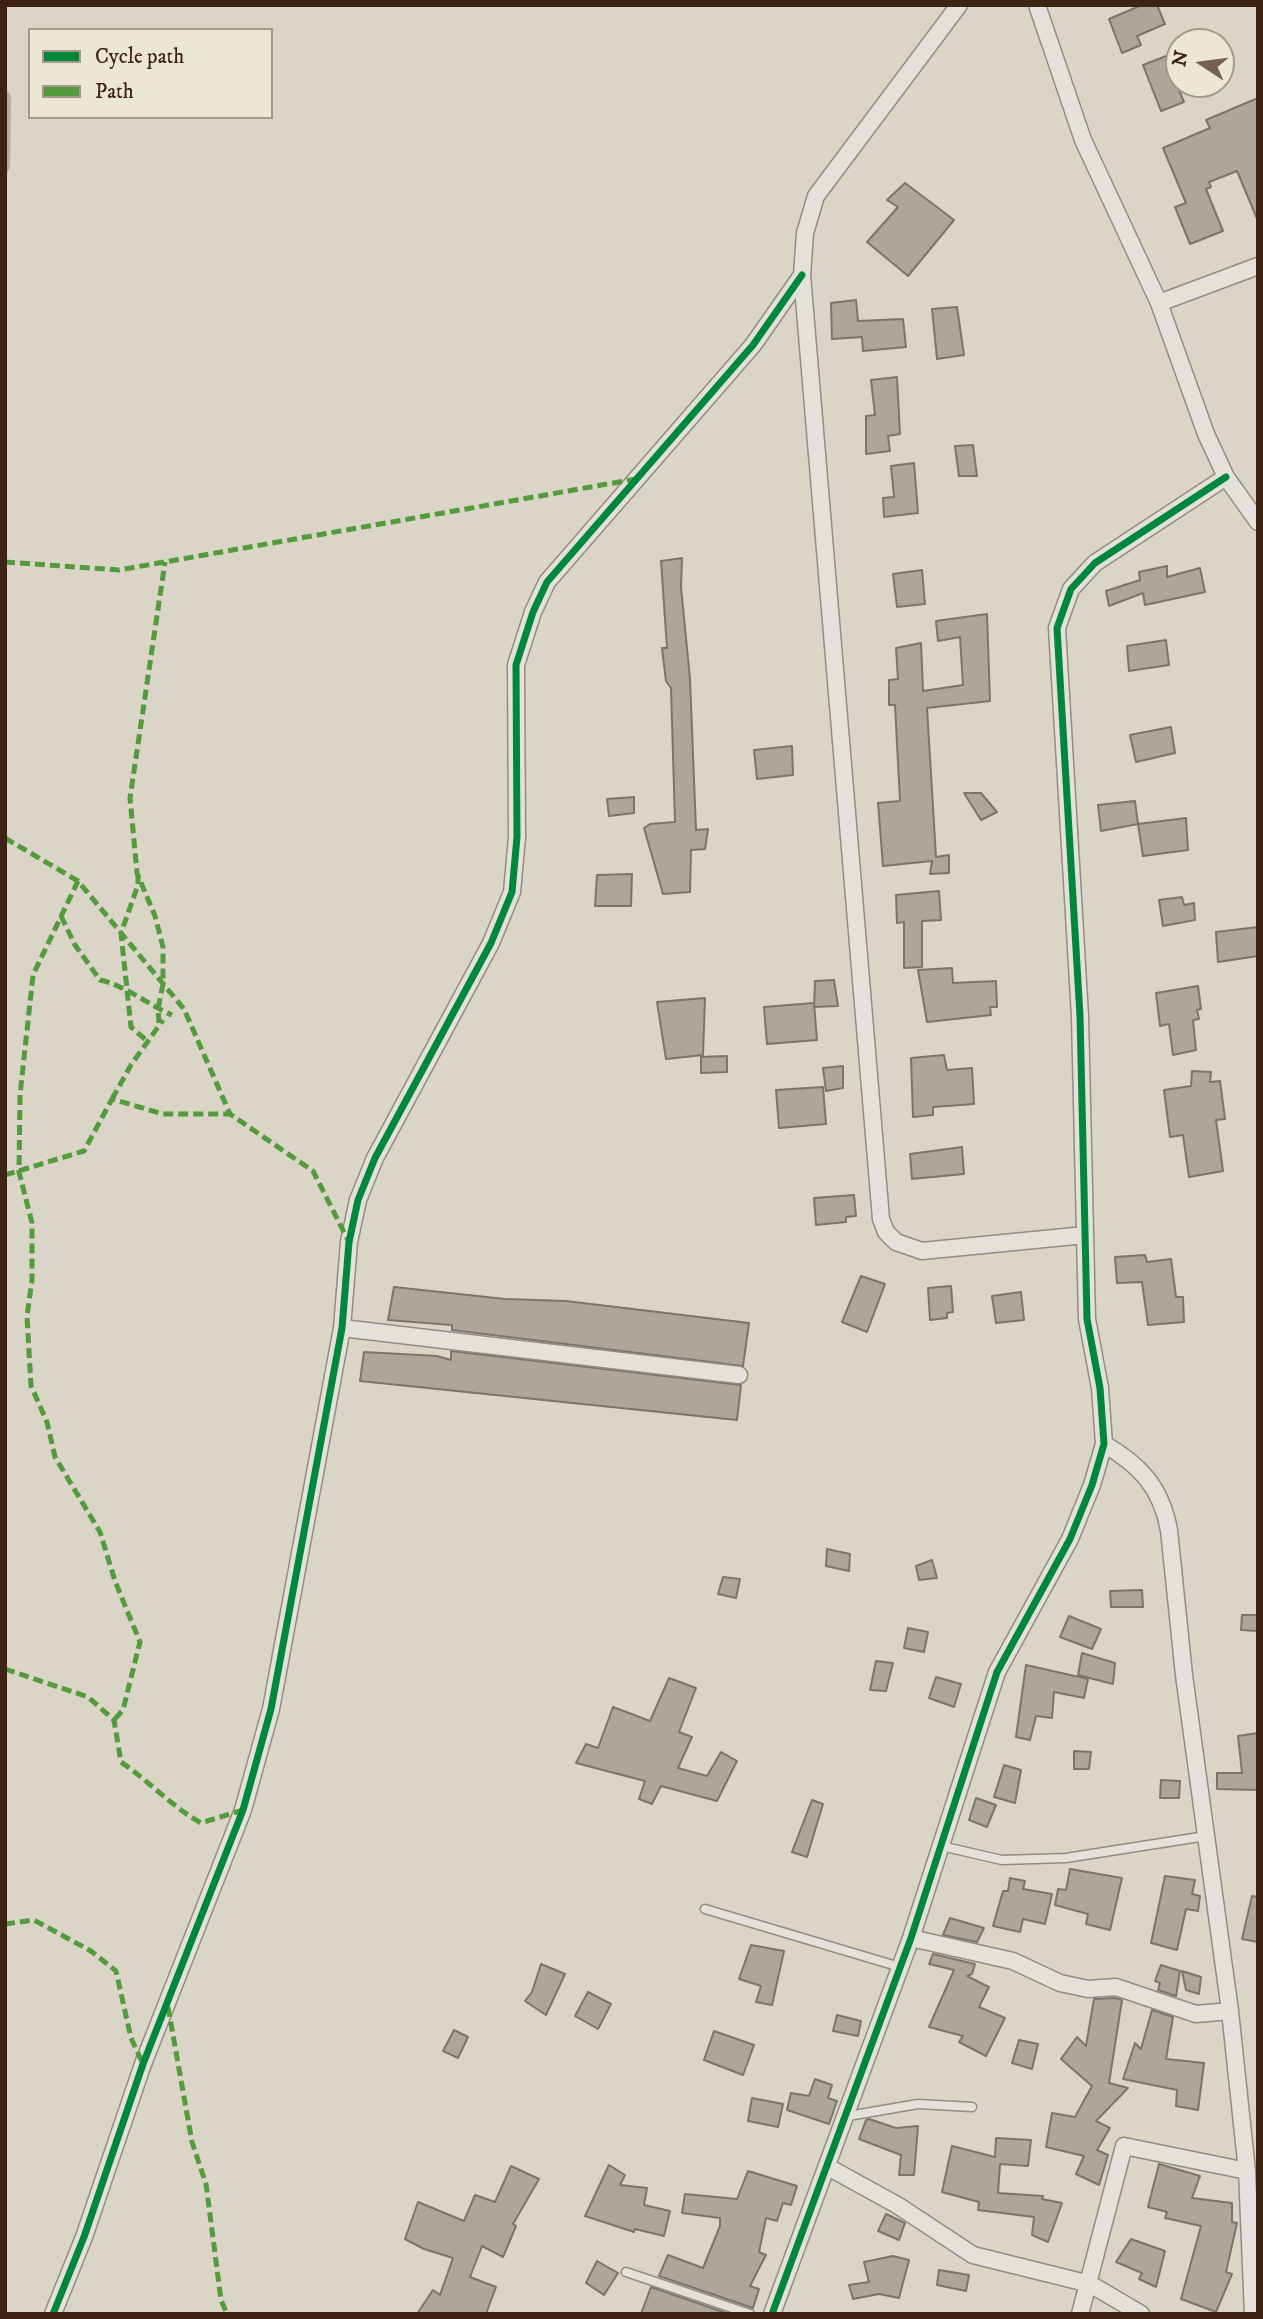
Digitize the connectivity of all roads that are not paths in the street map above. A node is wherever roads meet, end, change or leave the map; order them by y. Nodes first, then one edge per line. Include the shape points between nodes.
1 (959, 5) edge
2 (1037, 5) edge
3 (1258, 265) edge
4 (802, 275) junction
5 (1159, 303) junction
6 (1226, 477) junction
7 (1258, 522) edge
8 (1085, 1235) junction
9 (342, 1328) junction
10 (739, 1375) dead end
11 (1104, 1444) junction
12 (1206, 1836) junction
13 (941, 1846) junction
14 (705, 1909) dead end
15 (911, 1938) junction
16 (901, 1968) junction
17 (1230, 2011) junction
18 (972, 2107) dead end
19 (848, 2116) junction
20 (828, 2167) junction
21 (1247, 2171) junction
22 (1254, 2263) edge
23 (626, 2272) dead end
24 (1090, 2284) junction
25 (53, 2314) edge
26 (750, 2314) edge
27 (772, 2314) edge
28 (1080, 2314) edge
29 (1141, 2314) edge
30 (1253, 2314) edge

1 - 4 street via 816,196 804,233
2 - 5 street via 1083,140
3 - 5 street
4 - 8 street via 881,1219 896,1242 922,1251
4 - 9 street via 753,345 547,582 533,612 516,665 517,858 512,892 491,943 374,1158 349,1242
5 - 6 street
6 - 7 street
6 - 8 street via 1089,569 1071,589 1057,628 1080,1016
8 - 11 street via 1087,1320 1100,1388
9 - 10 street
9 - 25 street via 271,1709 243,1810
11 - 12 street via 1142,1470 1164,1507
11 - 13 street via 1070,1539 997,1672
12 - 13 lane via 1053,1858 1002,1860
12 - 17 street
13 - 15 street
14 - 16 lane
15 - 16 street
15 - 17 street via 1013,1961 1060,1983 1088,1989 1116,1986 1196,2014
16 - 19 street
17 - 21 street
18 - 19 lane via 918,2104
19 - 20 street
20 - 24 street via 897,2205 973,2256
20 - 27 street
21 - 22 street
21 - 24 street via 1124,2146
22 - 30 street
23 - 26 lane
24 - 28 street
24 - 29 street

